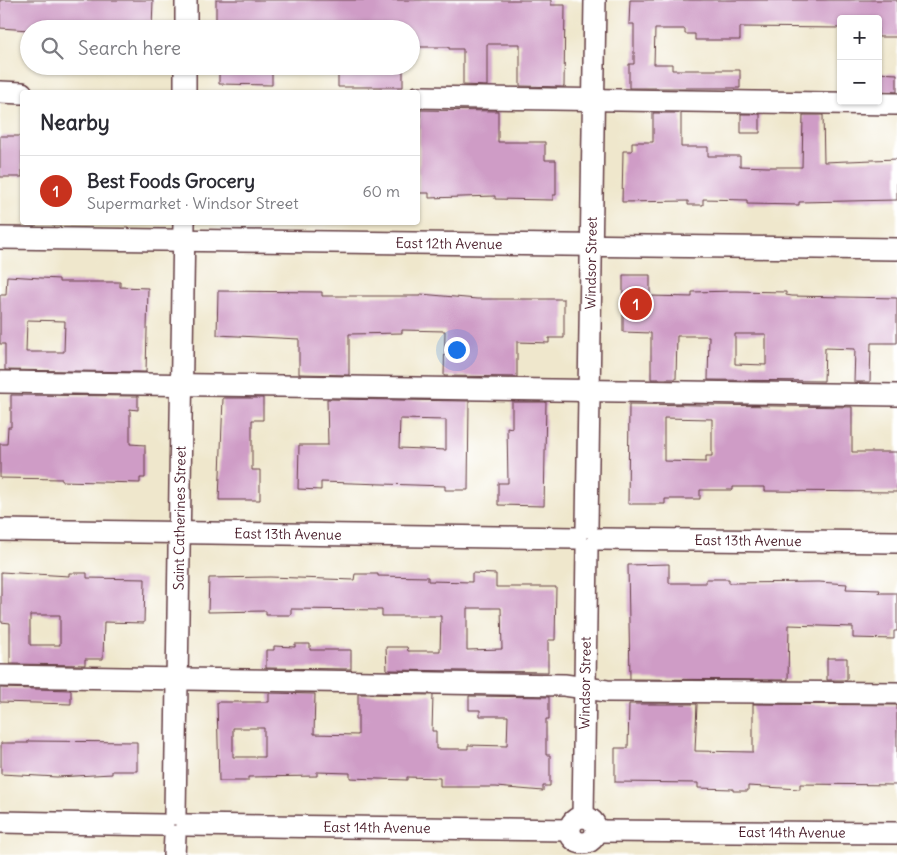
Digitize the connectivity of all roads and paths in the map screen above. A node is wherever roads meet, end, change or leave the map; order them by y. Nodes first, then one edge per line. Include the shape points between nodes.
1 (186, 0) edge
2 (596, 0) edge
3 (186, 20) edge
4 (186, 75) edge
5 (185, 90) edge
6 (0, 92) edge
7 (20, 93) edge
8 (420, 97) edge
9 (594, 99) junction
10 (897, 104) edge
11 (184, 232) edge
12 (0, 238) edge
13 (592, 245) junction
14 (897, 249) edge
15 (0, 382) edge
16 (181, 384) junction
17 (590, 390) junction
18 (897, 395) edge
19 (0, 530) edge
20 (179, 533) junction
21 (587, 538) junction
22 (897, 542) edge
23 (0, 676) edge
24 (177, 678) junction
25 (585, 688) junction
26 (897, 693) edge
27 (0, 822) edge
28 (175, 831) edge
29 (897, 833) edge
30 (583, 835) edge

1 - 3 street
2 - 9 street, Windsor Street
4 - 5 street
6 - 7 street
8 - 9 street
9 - 10 street
9 - 13 street, Windsor Street
11 - 12 street, East 12th Avenue
11 - 13 street, East 12th Avenue
11 - 16 street, Saint Catherines Street
13 - 14 street, East 12th Avenue
13 - 17 street, Windsor Street
15 - 16 street
16 - 17 street
16 - 20 street, Saint Catherines Street
17 - 18 street
17 - 21 street, Windsor Street
19 - 20 street, East 13th Avenue
20 - 21 street, East 13th Avenue
20 - 24 street, Saint Catherines Street
21 - 22 street, East 13th Avenue
21 - 25 street, Windsor Street
23 - 24 street
24 - 25 street
24 - 28 street, Saint Catherines Street
25 - 26 street via 607,691
25 - 30 street, Windsor Street
27 - 28 street, East 14th Avenue
28 - 30 street, East 14th Avenue
29 - 30 street, East 14th Avenue

